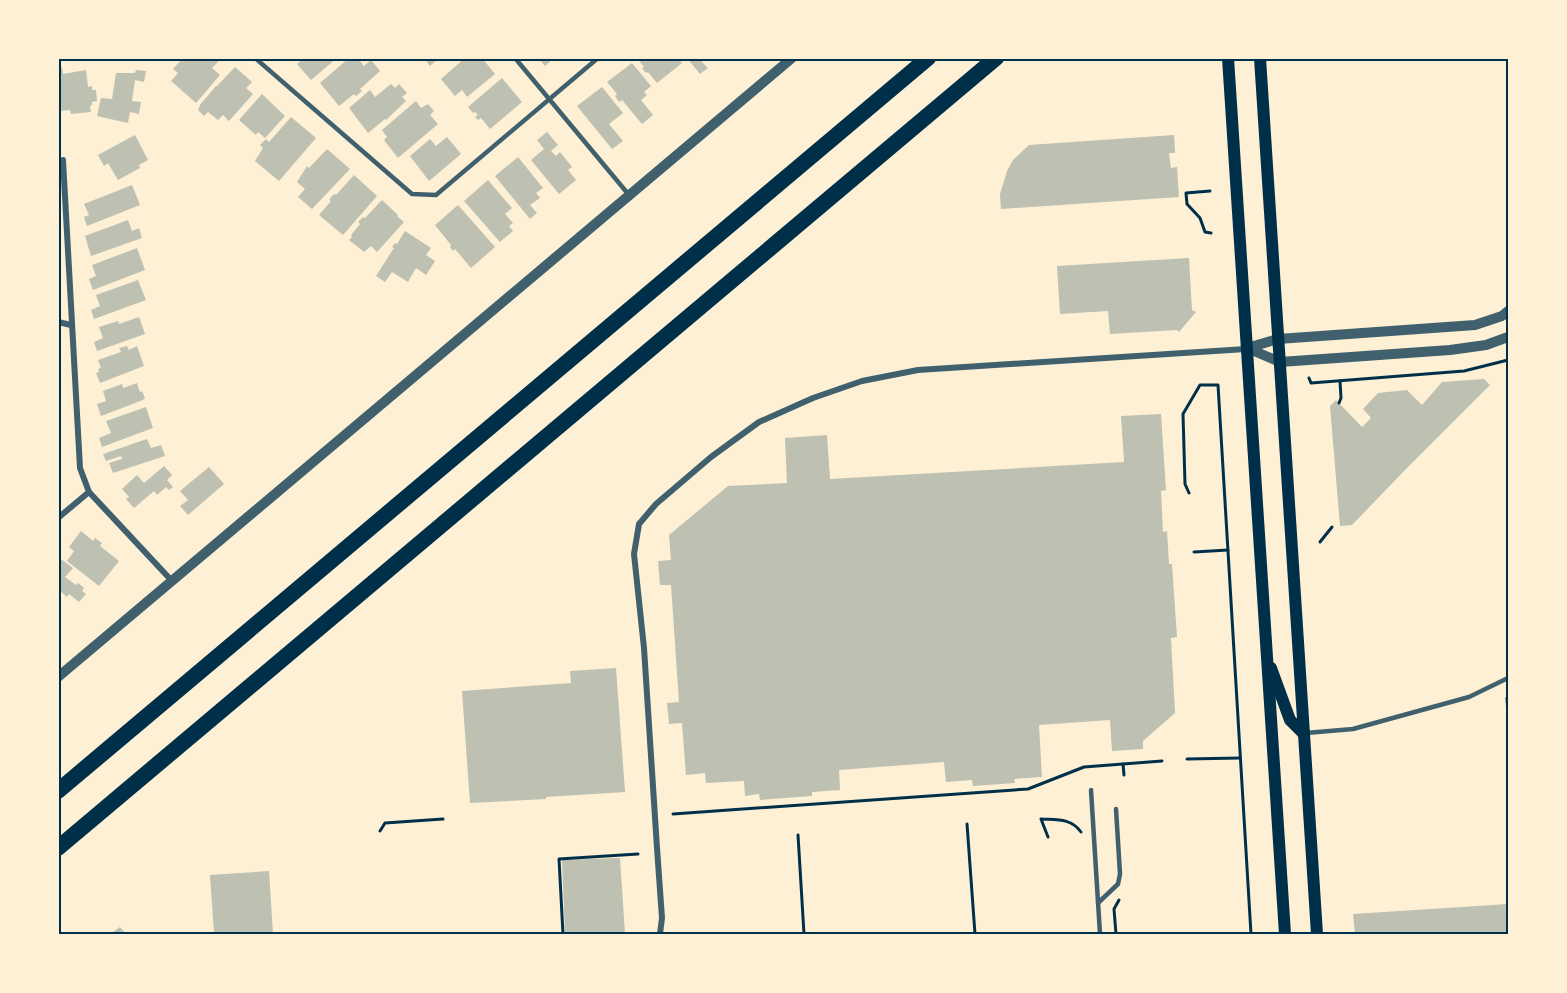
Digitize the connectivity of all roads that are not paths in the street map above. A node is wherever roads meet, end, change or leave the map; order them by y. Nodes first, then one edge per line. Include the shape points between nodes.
1 (255, 58) edge
2 (515, 58) edge
3 (598, 58) edge
4 (792, 58) edge
5 (928, 58) edge
6 (996, 58) edge
7 (1228, 58) edge
8 (1260, 58) edge
9 (550, 99) junction
10 (63, 160) dead end
11 (629, 195) junction
12 (1509, 311) edge
13 (58, 322) edge
14 (71, 325) junction
15 (1509, 337) edge
16 (1278, 339) junction
17 (1247, 348) junction
18 (1280, 362) junction
19 (89, 492) junction
20 (58, 518) edge
21 (172, 581) junction
22 (1267, 659) junction
23 (58, 677) edge
24 (1509, 678) edge
25 (1304, 734) junction
26 (1091, 790) dead end
27 (58, 791) edge
28 (1116, 809) dead end
29 (58, 848) edge
30 (1098, 903) junction
31 (660, 934) edge
32 (1100, 934) edge
33 (1285, 934) edge
34 (1317, 934) edge

1 - 9 lane via 412,194 436,195
2 - 9 lane
3 - 9 lane
4 - 11 street
5 - 27 highway
6 - 29 highway
7 - 17 main road
8 - 16 main road
9 - 11 lane
10 - 14 street
11 - 21 street
12 - 16 street via 1475,325
13 - 14 street
14 - 19 street via 80,468
15 - 18 street via 1450,350
16 - 17 street
16 - 18 main road
17 - 18 street
17 - 22 main road
17 - 31 street via 918,370 862,381 759,422 656,504 639,524 634,554 644,648
18 - 25 main road
19 - 20 street
19 - 21 street
21 - 23 street
22 - 25 main road via 1290,720
22 - 33 main road
24 - 25 lane via 1469,697 1353,729
25 - 34 main road
26 - 30 lane
28 - 30 lane via 1120,874 1118,884
30 - 32 lane

